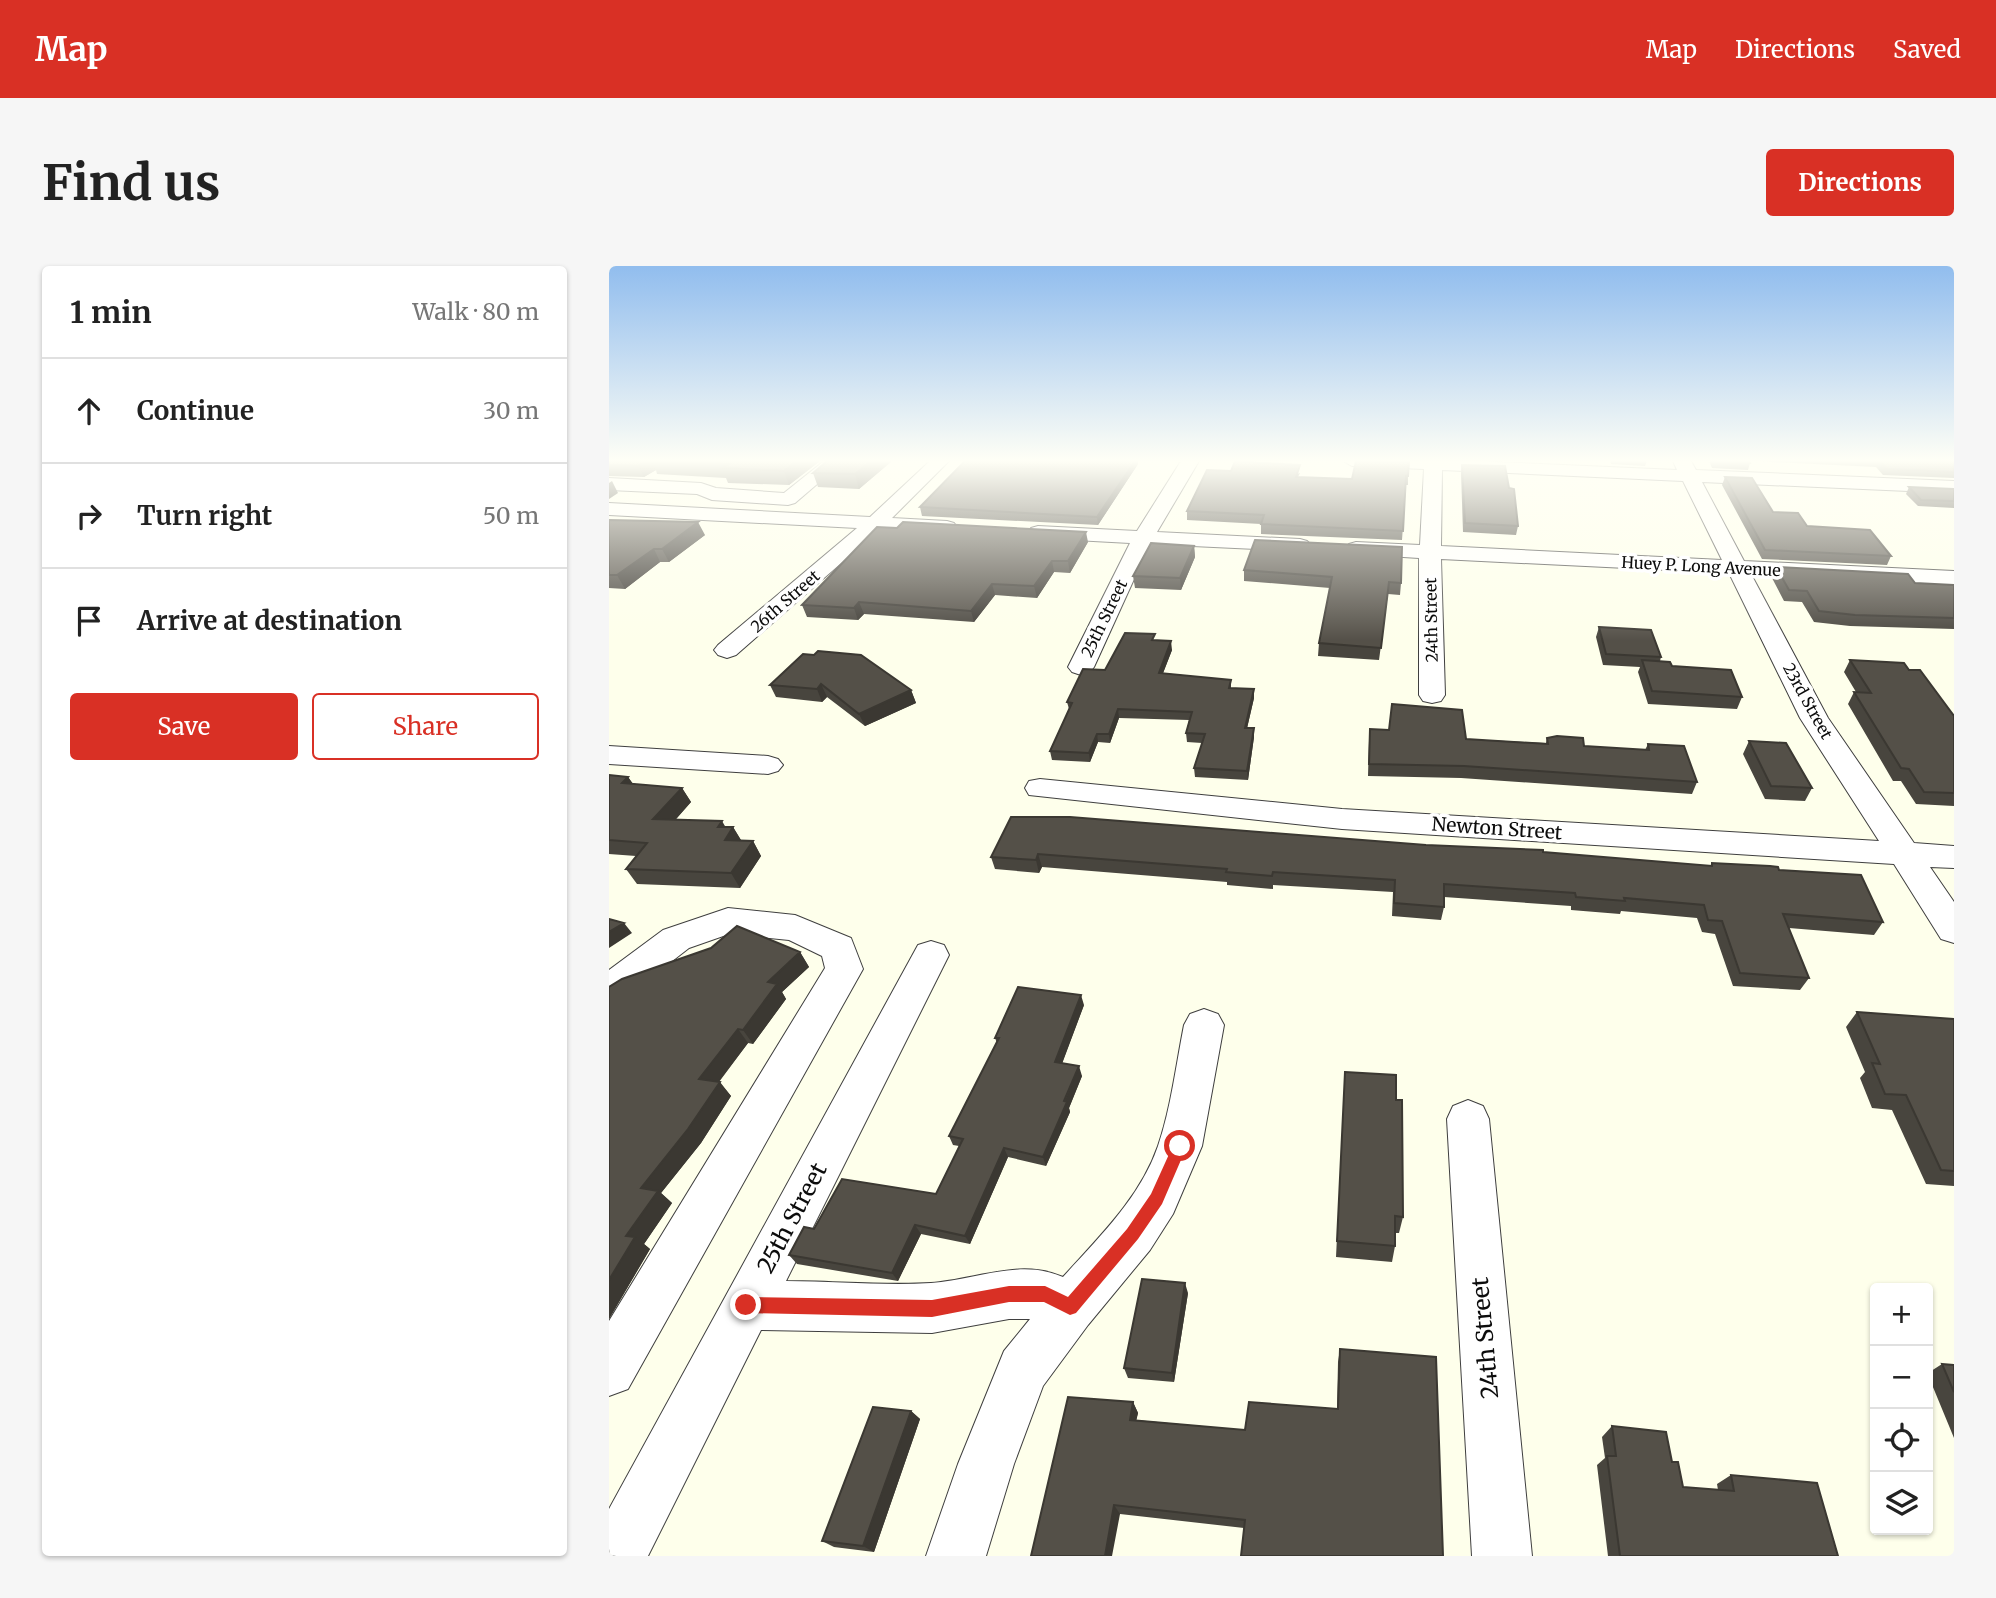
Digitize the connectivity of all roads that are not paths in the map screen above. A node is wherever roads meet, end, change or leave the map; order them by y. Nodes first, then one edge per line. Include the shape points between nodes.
1 (841, 521) edge
2 (1153, 521) edge
3 (1431, 521) edge
4 (1714, 521) edge
5 (875, 523) junction
6 (972, 528) edge
7 (1014, 530) edge
8 (1143, 537) junction
9 (1430, 552) junction
10 (1738, 568) junction
11 (1954, 578) edge
12 (727, 650) dead end
13 (1080, 667) dead end
14 (1432, 695) dead end
15 (609, 755) edge
16 (768, 765) dead end
17 (1040, 788) dead end
18 (1903, 854) junction
19 (1954, 857) edge
20 (1954, 930) edge
21 (931, 955) dead end
22 (609, 990) edge
23 (1205, 1024) dead end
24 (1468, 1119) dead end
25 (746, 1305) junction
26 (1070, 1307) junction
27 (609, 1370) edge
28 (615, 1556) edge
29 (956, 1556) edge
30 (1503, 1556) edge

1 - 5 street
2 - 8 street, 25th Street
3 - 9 street, 24th Street
4 - 10 street, 23rd Street
5 - 6 street
5 - 12 street, 26th Street
7 - 8 street, Huey P. Long Avenue
8 - 9 street, Huey P. Long Avenue
8 - 13 street, 25th Street
9 - 10 street, Huey P. Long Avenue
9 - 14 street, 24th Street
10 - 11 street, Huey P. Long Avenue
10 - 18 street, 23rd Street via 1814,718
15 - 16 street
17 - 18 street, Newton Street via 1342,819
18 - 19 street, Newton Street
18 - 20 street, 23rd Street
21 - 25 street, 25th Street
22 - 27 street via 676,939 728,921 795,928 838,948 844,969
23 - 26 street via 1180,1146 1157,1199
24 - 30 street, 24th Street
25 - 26 street via 932,1308 1009,1294 1045,1294
25 - 28 street, 25th Street
26 - 29 street via 1023,1370

